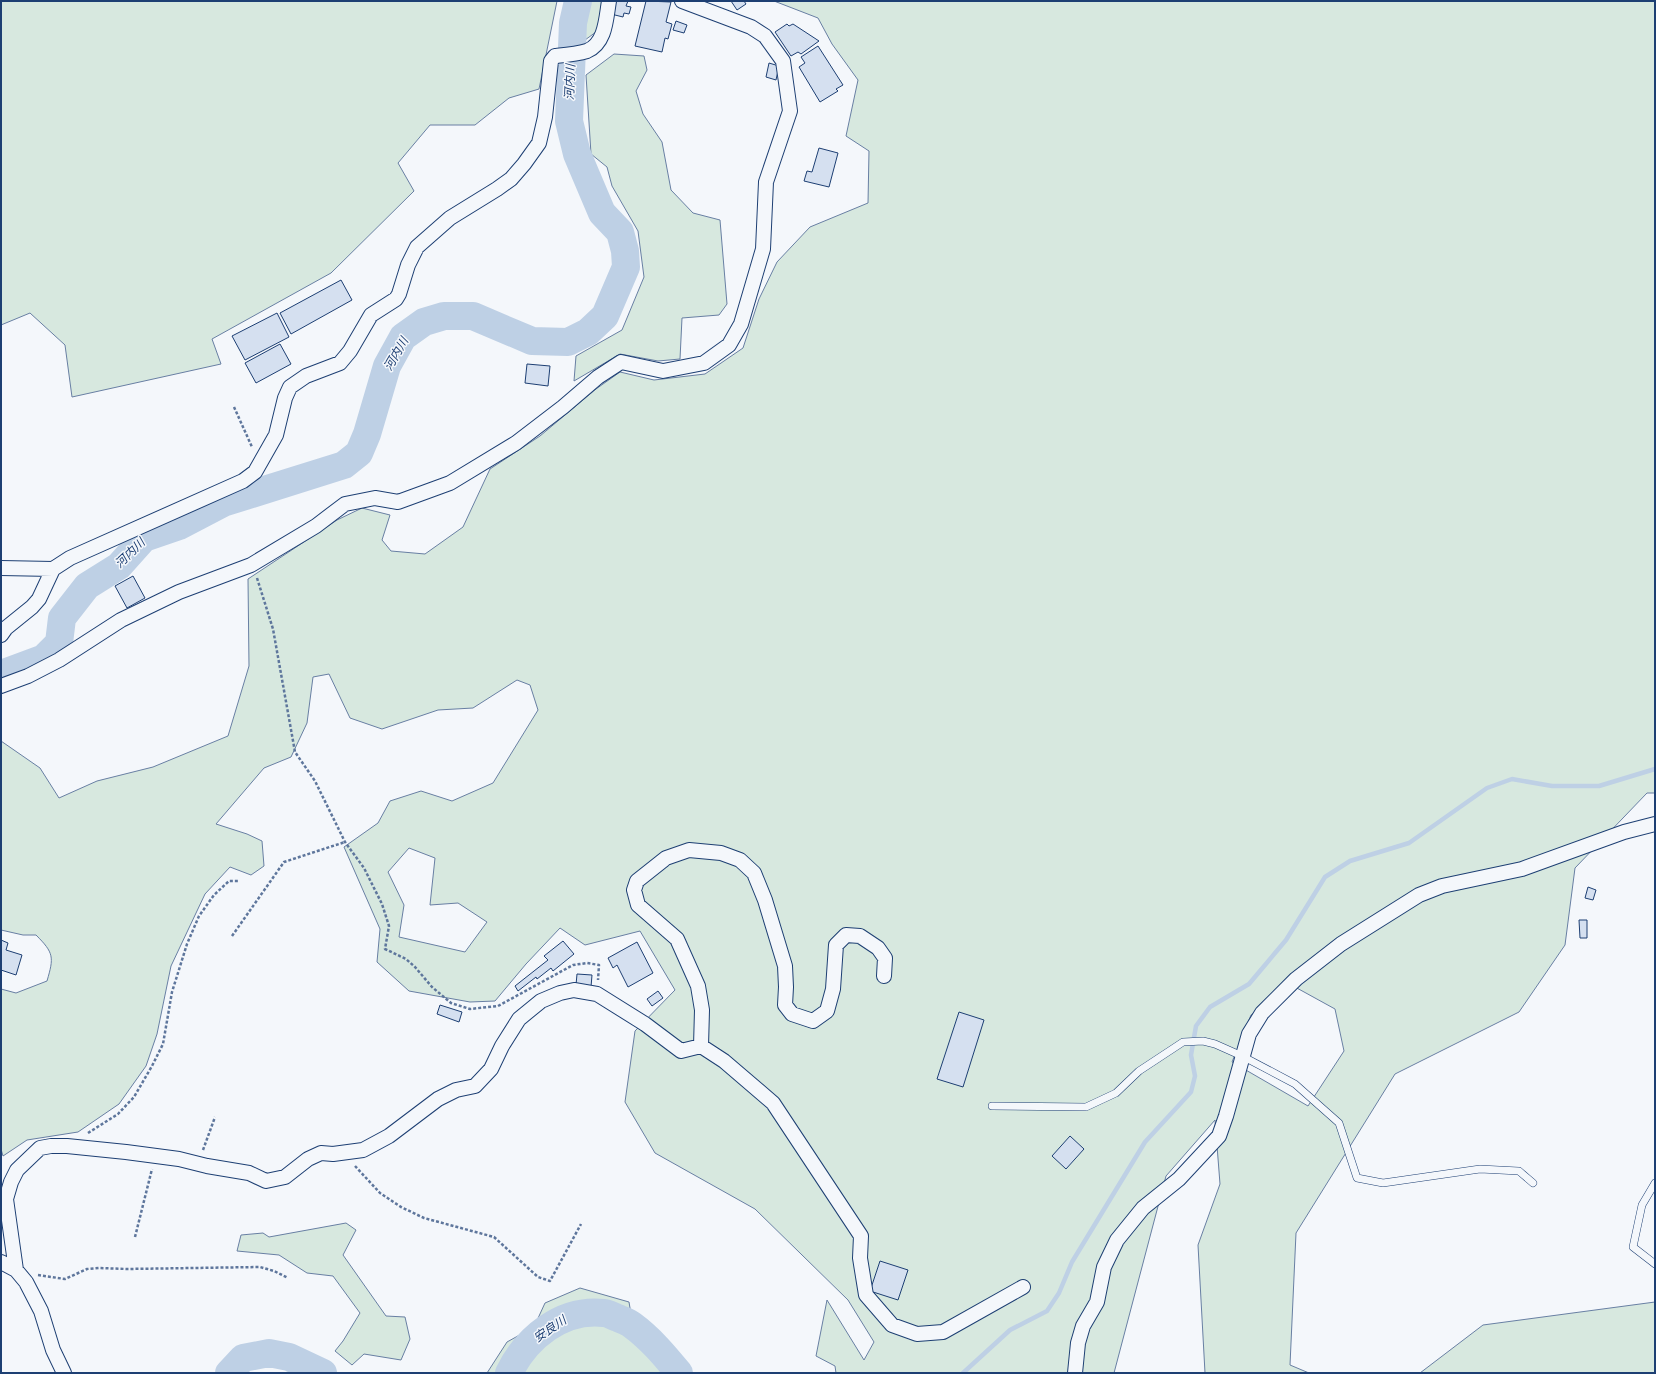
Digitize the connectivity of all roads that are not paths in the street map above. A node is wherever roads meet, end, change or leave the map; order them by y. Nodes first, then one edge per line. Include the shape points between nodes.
1 (609, 1) edge
2 (682, 1) edge
3 (1, 568) edge
4 (53, 569) junction
5 (1, 635) edge
6 (1, 686) edge
7 (1655, 824) edge
8 (884, 976) dead end
9 (700, 1046) junction
10 (1242, 1056) junction
11 (992, 1106) dead end
12 (1533, 1183) dead end
13 (1655, 1183) edge
14 (1, 1262) edge
15 (1655, 1264) edge
16 (16, 1270) junction
17 (1023, 1287) dead end
18 (64, 1373) edge
19 (1075, 1373) edge

1 - 4 street via 603,34 587,51 555,56 551,61 545,117 539,143 527,159 511,178 450,218 417,248 396,299 371,316 340,363 306,376 290,387 276,435 255,472 243,481 70,558
2 - 6 street via 751,27 765,36 783,61 790,111 766,182 763,249 741,324 729,345 704,363 663,371 621,362 598,377 516,443 450,484 398,502 375,498 345,504 316,526 251,565 179,592 121,620 60,660
3 - 4 street
4 - 5 street via 39,599
7 - 10 street via 1624,832 1522,868 1442,886 1419,895 1341,944 1296,978 1262,1013 1249,1034
8 - 9 street via 885,958 878,948 860,936 846,935 836,946 833,989 827,1011 814,1021 792,1014 785,1005 785,966 754,873 740,860 721,853 689,850 666,858 637,880 634,890 638,905 677,939 698,986 702,1010
9 - 16 street via 680,1051 645,1024 597,994 574,990 541,1001 519,1019 491,1068 475,1086 456,1090 438,1099 389,1136 363,1150 321,1153 308,1158 285,1177 266,1181 248,1173 179,1159 76,1147 40,1148 17,1170 6,1199
9 - 17 street via 724,1061 773,1103 861,1236 860,1258 866,1296 892,1325 917,1334 943,1332
10 - 11 lane via 1203,1041 1183,1042 1139,1071 1116,1093 1086,1107
10 - 12 lane via 1295,1084 1339,1123 1357,1178 1383,1183 1480,1169 1519,1171
10 - 19 street via 1237,1082 1218,1136 1179,1179 1143,1208 1117,1240 1104,1267 1097,1302 1083,1326 1078,1343
13 - 15 lane via 1642,1205 1633,1247
14 - 16 street
16 - 18 street via 26,1282 41,1311 53,1350

